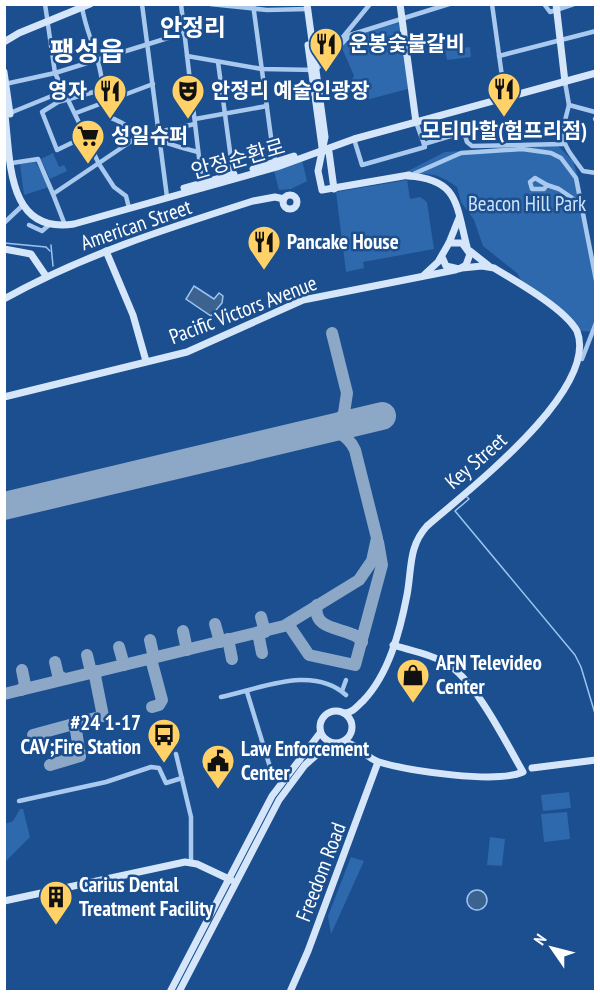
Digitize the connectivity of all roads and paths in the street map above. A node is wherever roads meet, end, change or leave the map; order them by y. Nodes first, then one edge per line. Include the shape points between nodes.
1 (45, 4) edge
2 (90, 4) edge
3 (142, 4) edge
4 (181, 4) edge
5 (210, 4) edge
6 (358, 4) edge
7 (370, 4) edge
8 (400, 4) edge
9 (492, 4) edge
10 (544, 4) edge
11 (574, 4) edge
12 (448, 5) edge
13 (81, 6) edge
14 (253, 7) edge
15 (305, 7) edge
16 (556, 7) edge
17 (364, 11) junction
18 (403, 20) junction
19 (48, 22) junction
20 (596, 31) edge
21 (184, 33) junction
22 (6, 40) edge
23 (560, 40) junction
24 (148, 43) junction
25 (187, 56) junction
26 (499, 56) junction
27 (98, 59) junction
28 (218, 62) junction
29 (262, 69) junction
30 (315, 71) junction
31 (4, 72) edge
32 (55, 73) junction
33 (596, 74) edge
34 (565, 82) junction
35 (5, 84) edge
36 (153, 84) junction
37 (101, 90) junction
38 (64, 91) junction
39 (505, 98) junction
40 (68, 99) junction
41 (104, 102) junction
42 (569, 105) junction
43 (267, 106) junction
44 (7, 110) edge
45 (595, 112) edge
46 (75, 113) junction
47 (225, 114) junction
48 (195, 121) junction
49 (416, 122) junction
50 (158, 131) junction
51 (146, 135) junction
52 (86, 136) junction
53 (354, 139) junction
54 (159, 141) junction
55 (424, 144) junction
56 (563, 144) junction
57 (323, 149) junction
58 (198, 152) junction
59 (276, 162) junction
60 (14, 163) junction
61 (99, 164) junction
62 (596, 173) edge
63 (233, 174) junction
64 (408, 175) junction
65 (202, 185) junction
66 (547, 185) dead end
67 (334, 189) junction
68 (54, 194) junction
69 (167, 195) junction
70 (284, 199) dead end
71 (581, 204) junction
72 (22, 206) junction
73 (128, 206) junction
74 (459, 218) junction
75 (4, 223) edge
76 (64, 223) junction
77 (29, 225) dead end
78 (49, 225) junction
79 (449, 243) junction
80 (4, 249) edge
81 (468, 249) junction
82 (106, 250) junction
83 (442, 256) junction
84 (491, 267) junction
85 (459, 269) junction
86 (424, 275) junction
87 (46, 276) junction
88 (596, 280) edge
89 (4, 299) edge
90 (596, 323) edge
91 (582, 359) junction
92 (146, 361) junction
93 (4, 396) edge
94 (393, 645) junction
95 (346, 680) dead end
96 (247, 692) junction
97 (220, 697) dead end
98 (348, 714) junction
99 (320, 733) junction
100 (350, 736) junction
101 (343, 742) junction
102 (330, 743) junction
103 (352, 744) junction
104 (176, 754) dead end
105 (596, 760) edge
106 (378, 762) junction
107 (532, 768) joint
108 (523, 772) junction
109 (182, 778) junction
110 (287, 781) junction
111 (19, 801) dead end
112 (191, 862) junction
113 (233, 881) junction
114 (4, 901) edge
115 (170, 992) edge
116 (179, 992) edge
117 (290, 992) edge

1 - 19 street
2 - 13 street
3 - 24 street
4 - 21 street
5 - 14 street
6 - 17 street
7 - 17 street
8 - 18 street
9 - 26 street
10 - 16 street via 550,12
11 - 16 street
12 - 18 street
13 - 19 street
13 - 27 street via 86,33
14 - 15 street
14 - 29 street
15 - 30 street
16 - 23 street
17 - 30 street
18 - 30 street via 350,35
18 - 49 street
19 - 22 street
19 - 32 street
20 - 23 street
21 - 24 street
21 - 25 street
23 - 26 street
23 - 34 street
24 - 27 street
24 - 36 street
25 - 28 street
25 - 48 street
26 - 39 street
27 - 32 street
27 - 37 street
28 - 29 street
28 - 47 street
29 - 30 street
29 - 43 street
30 - 57 street via 325,137
31 - 35 street
32 - 35 street
32 - 38 street
33 - 34 street, 안정순환로
34 - 39 street, 안정순환로
34 - 42 street
35 - 44 street
36 - 41 street
36 - 50 street
37 - 40 street
37 - 41 street
38 - 40 street
38 - 44 street
39 - 49 street, 안정순환로
40 - 46 street
40 - 52 street via 42,112 57,150
41 - 46 street
41 - 51 street via 111,118
42 - 45 street
42 - 56 street
43 - 47 street
43 - 59 street
44 - 60 street
46 - 52 street
47 - 48 street
47 - 63 street
48 - 50 street
48 - 58 street
49 - 53 street, 안정순환로
49 - 55 street
50 - 51 street
50 - 54 street
51 - 54 street
51 - 61 street
52 - 61 street
53 - 55 street via 362,165 425,147
53 - 57 street, 안정순환로
54 - 58 street
54 - 69 street
55 - 56 street via 464,132 472,146
56 - 62 street via 583,171
57 - 59 street, 안정순환로
57 - 65 street, 안정순환로 via 277,167
57 - 67 street via 330,152
57 - 67 street via 318,171 322,190
58 - 65 street
59 - 63 street, 안정순환로
60 - 68 street via 38,159
60 - 72 street
60 - 76 street via 30,210
61 - 68 street
61 - 73 street via 114,187 126,196
63 - 65 street, 안정순환로
64 - 67 street
64 - 71 street via 460,153 537,150 561,158 572,170
64 - 74 street via 440,183 454,198
65 - 69 street, 안정순환로
66 - 71 street
68 - 76 street
69 - 73 street, 안정순환로
70 - 82 street, American Street via 253,201
71 - 88 street
72 - 75 street
72 - 78 street
73 - 76 street, 안정순환로
74 - 79 street
74 - 81 street
76 - 78 street, 안정순환로
77 - 78 street via 42,231
79 - 81 street via 459,242
79 - 83 street
80 - 87 street via 31,254
81 - 84 street
81 - 85 street via 469,260
82 - 87 street, American Street
82 - 92 street via 133,315
83 - 85 street via 446,266
83 - 86 street
84 - 85 street, Pacific Victors Avenue
84 - 91 street via 570,321 580,338
85 - 86 street, Pacific Victors Avenue
86 - 92 street, Pacific Victors Avenue via 303,300 187,352
87 - 89 street, American Street
90 - 91 street
91 - 94 street, Key Street via 575,382 553,414 416,540 407,597
92 - 93 street, Pacific Victors Avenue
94 - 98 street, Key Street via 379,682
94 - 108 street via 452,668 486,709
95 - 96 street via 344,693 329,682 312,679
96 - 97 street
96 - 110 street via 270,766
98 - 99 street via 326,714 320,723
98 - 100 street
99 - 102 street
99 - 110 street
100 - 101 street
100 - 103 street
101 - 102 street
101 - 103 street
102 - 110 street
103 - 106 street
104 - 109 street
105 - 107 street
106 - 108 street via 468,777 506,777
106 - 117 street, Freedom Road
107 - 108 street
109 - 111 street via 166,783 159,768 151,767 106,782
109 - 112 street via 191,817
110 - 113 street via 262,814
112 - 113 street
112 - 114 street
113 - 115 street
113 - 116 street

